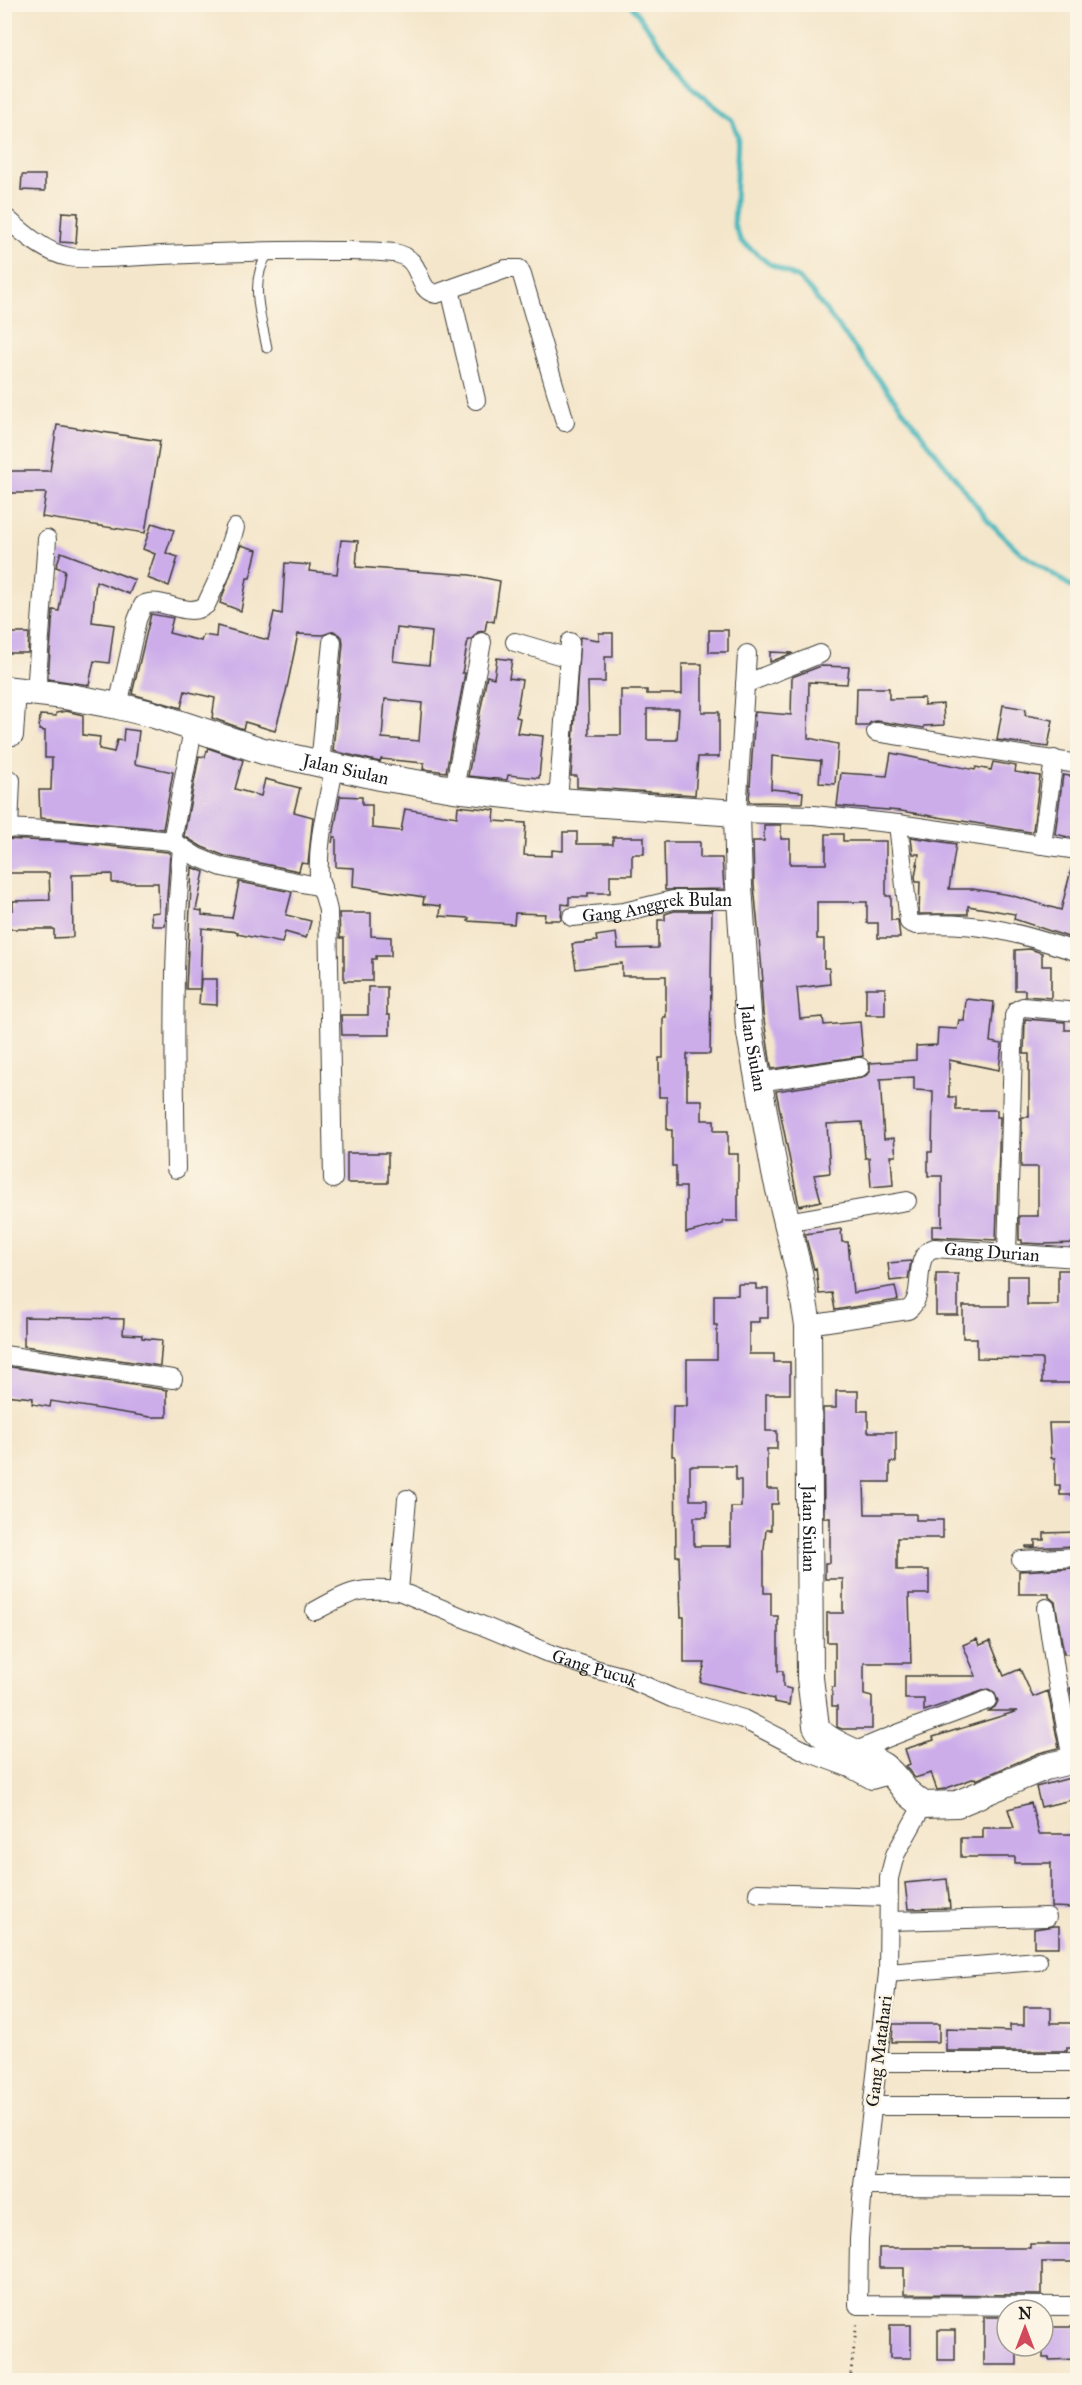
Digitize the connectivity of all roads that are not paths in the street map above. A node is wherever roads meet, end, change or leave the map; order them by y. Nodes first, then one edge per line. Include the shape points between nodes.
1 (4, 216) edge
2 (271, 250) junction
3 (450, 289) junction
4 (267, 348) dead end
5 (476, 400) dead end
6 (565, 422) dead end
7 (234, 528) dead end
8 (47, 539) dead end
9 (332, 642) dead end
10 (482, 642) dead end
11 (515, 642) dead end
12 (747, 654) dead end
13 (820, 654) dead end
14 (745, 684) junction
15 (19, 690) edge
16 (118, 706) junction
17 (193, 729) junction
18 (876, 732) dead end
19 (14, 736) dead end
20 (1054, 759) junction
21 (1077, 764) edge
22 (327, 766) junction
23 (11, 780) dead end
24 (454, 789) junction
25 (558, 801) junction
26 (737, 813) junction
27 (898, 824) junction
28 (7, 828) edge
29 (177, 844) junction
30 (1042, 845) junction
31 (1077, 850) edge
32 (322, 887) junction
33 (740, 900) junction
34 (572, 917) dead end
35 (1077, 952) edge
36 (1077, 1012) edge
37 (860, 1067) dead end
38 (758, 1082) junction
39 (176, 1168) dead end
40 (333, 1179) dead end
41 (907, 1201) dead end
42 (786, 1222) junction
43 (1006, 1253) junction
44 (1077, 1258) edge
45 (808, 1325) junction
46 (4, 1355) edge
47 (173, 1379) dead end
48 (407, 1499) dead end
49 (1077, 1557) edge
50 (1021, 1560) dead end
51 (399, 1591) junction
52 (1046, 1608) dead end
53 (315, 1611) dead end
54 (987, 1700) dead end
55 (856, 1751) junction
56 (1075, 1759) edge
57 (882, 1776) junction
58 (923, 1805) junction
59 (758, 1893) dead end
60 (888, 1897) junction
61 (1047, 1917) dead end
62 (889, 1921) junction
63 (1038, 1961) dead end
64 (888, 1973) junction
65 (878, 2062) junction
66 (1077, 2062) edge
67 (872, 2106) junction
68 (1077, 2106) edge
69 (863, 2186) junction
70 (1077, 2187) edge
71 (1077, 2306) edge

1 - 2 street via 39,243 70,257
2 - 3 street via 377,251 403,255 415,264 429,292
2 - 4 lane via 264,260 256,291
3 - 5 street
3 - 6 street via 506,269 519,270
7 - 16 street via 206,605 187,609 151,602 143,605
8 - 15 street
9 - 22 street
10 - 24 street
11 - 25 street via 569,650
12 - 14 street
13 - 14 street
14 - 26 street
15 - 16 street, Jalan Siulan
15 - 19 street
16 - 17 street, Jalan Siulan
17 - 22 street, Jalan Siulan
17 - 29 street
18 - 20 street
20 - 21 street
20 - 30 street
22 - 24 street, Jalan Siulan
22 - 32 street via 319,864
23 - 28 street
24 - 25 street, Jalan Siulan
25 - 26 street, Jalan Siulan
26 - 27 street via 814,815
26 - 33 street, Jalan Siulan
27 - 30 street
27 - 35 street via 909,922 996,928
28 - 29 street
29 - 32 street via 222,867
29 - 39 street via 173,1043
30 - 31 street
32 - 40 street via 328,911
33 - 34 street, Gang Anggrek Bulan via 673,900 624,912
33 - 38 street, Jalan Siulan via 749,1028
36 - 43 street via 1023,1006 1014,1016
37 - 38 street
38 - 42 street, Jalan Siulan
41 - 42 street
42 - 45 street, Jalan Siulan via 800,1272
43 - 44 street, Gang Durian
43 - 45 street, Gang Durian via 927,1250 917,1299 908,1310
45 - 55 street, Jalan Siulan via 810,1678 814,1716 819,1733
46 - 47 street
48 - 51 street
49 - 50 street
51 - 53 street, Gang Pucuk via 354,1591
51 - 57 street, Gang Pucuk via 553,1655 743,1719 872,1780
52 - 56 street
54 - 55 street
55 - 57 street, Jalan Siulan
56 - 58 street via 1045,1767 957,1804
57 - 58 street, Jalan Siulan
58 - 60 street, Gang Matahari via 895,1855
59 - 60 street
60 - 62 street, Gang Matahari
61 - 62 street
62 - 64 street, Gang Matahari
63 - 64 street
64 - 65 street, Gang Matahari
65 - 66 street
65 - 67 street, Gang Matahari
67 - 68 street
67 - 69 street, Gang Matahari
69 - 70 street
69 - 71 street, Gang Matahari via 858,2305

